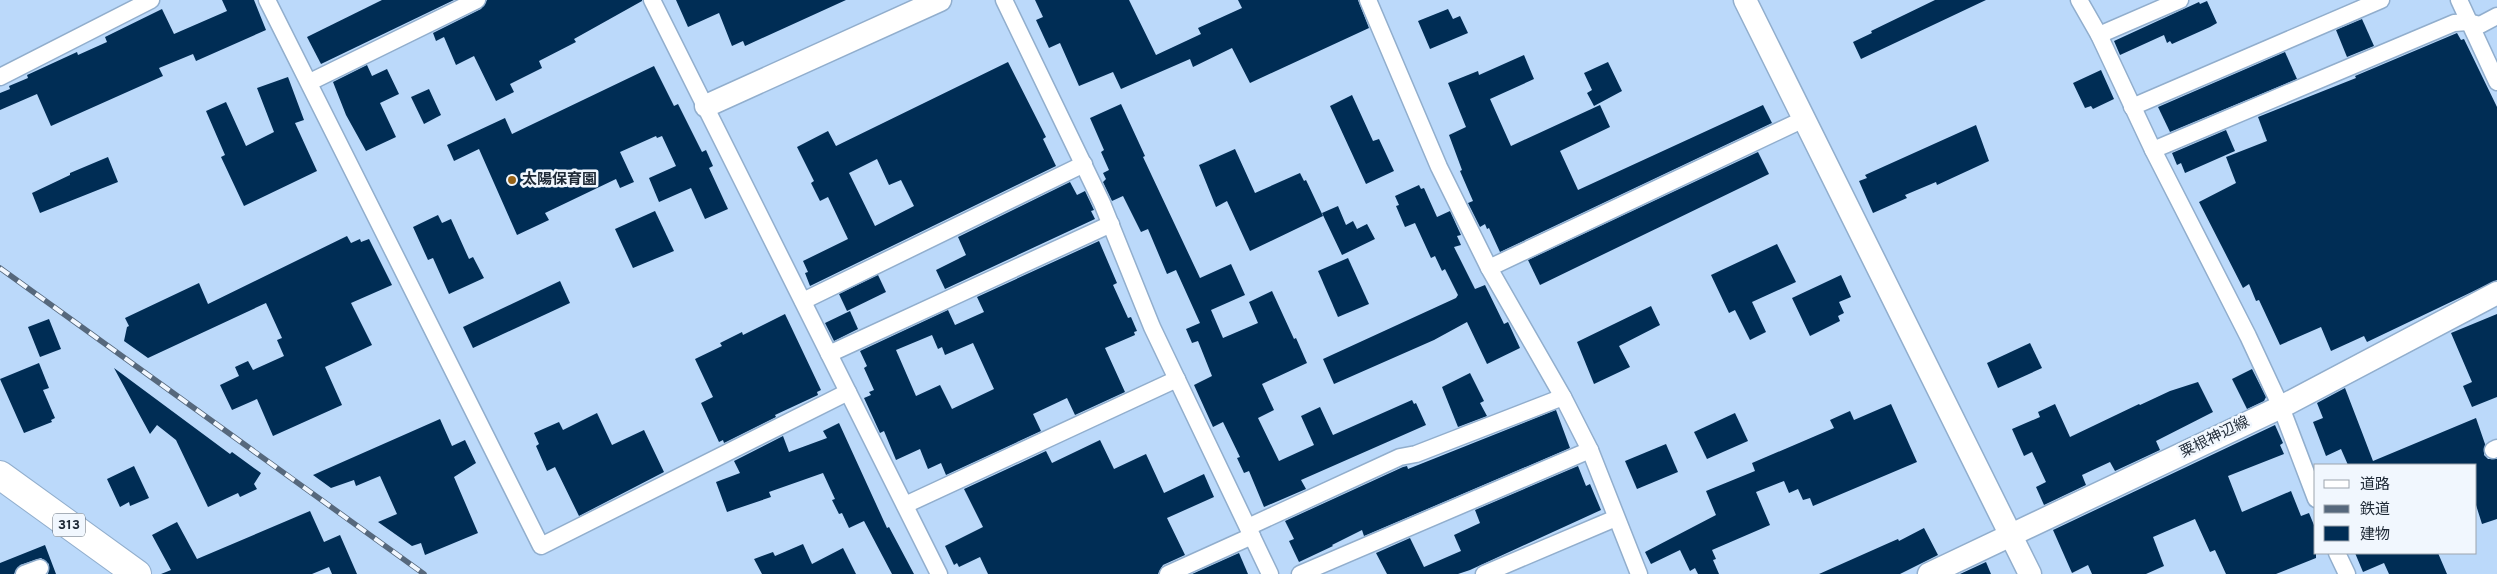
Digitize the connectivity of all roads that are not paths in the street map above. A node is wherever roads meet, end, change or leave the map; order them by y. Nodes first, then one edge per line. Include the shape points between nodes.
1 (151, 0) edge
2 (267, 0) edge
3 (477, 0) edge
4 (652, 0) edge
5 (940, 0) edge
6 (1004, 0) edge
7 (1368, 0) edge
8 (1745, 0) edge
9 (2080, 0) edge
10 (2180, 0) edge
11 (2381, 0) edge
12 (2459, 0) edge
13 (2497, 16) edge
14 (2468, 22) junction
15 (2099, 35) junction
16 (0, 77) edge
17 (310, 82) junction
18 (2497, 82) edge
19 (706, 106) junction
20 (2132, 107) junction
21 (1804, 120) junction
22 (2153, 150) junction
23 (1084, 164) junction
24 (1111, 224) junction
25 (1489, 268) junction
26 (2497, 293) edge
27 (803, 301) junction
28 (829, 354) junction
29 (1177, 379) junction
30 (848, 392) junction
31 (1563, 397) junction
32 (2281, 407) junction
33 (1590, 450) junction
34 (0, 475) edge
35 (2314, 494) edge
36 (905, 506) junction
37 (1616, 518) junction
38 (1250, 532) junction
39 (2011, 536) junction
40 (2337, 554) edge
41 (40, 568) dead end
42 (24, 574) edge
43 (137, 574) edge
44 (939, 574) edge
45 (1168, 574) edge
46 (1270, 574) edge
47 (1300, 574) edge
48 (1484, 574) edge
49 (1639, 574) edge
50 (1929, 574) edge
51 (2030, 574) edge
52 (2347, 574) edge

1 - 16 street
2 - 17 street
3 - 17 street
4 - 19 street
5 - 19 street
6 - 23 street
7 - 25 street via 1439,167
8 - 21 street
9 - 15 street
10 - 15 street
11 - 20 street
12 - 14 street
13 - 14 street via 2480,25
14 - 18 street
14 - 22 street via 2454,23
15 - 20 street
17 - 30 street via 541,546
19 - 27 street
20 - 22 street
21 - 25 street
21 - 39 street
22 - 32 street
23 - 24 street
23 - 27 street
24 - 28 street
24 - 29 street via 1152,327
25 - 31 street
26 - 32 street, 粟根神辺線
27 - 28 street
28 - 30 street
29 - 36 street
29 - 38 street
30 - 36 street
31 - 33 street
31 - 38 street via 1416,454 1400,457
32 - 35 street
32 - 39 street, 粟根神辺線
33 - 37 street
33 - 47 street
34 - 43 highway, 313
36 - 44 street
37 - 48 street
37 - 49 street
38 - 45 street
38 - 46 street
39 - 50 street, 粟根神辺線
39 - 51 street
40 - 52 street
41 - 42 street

